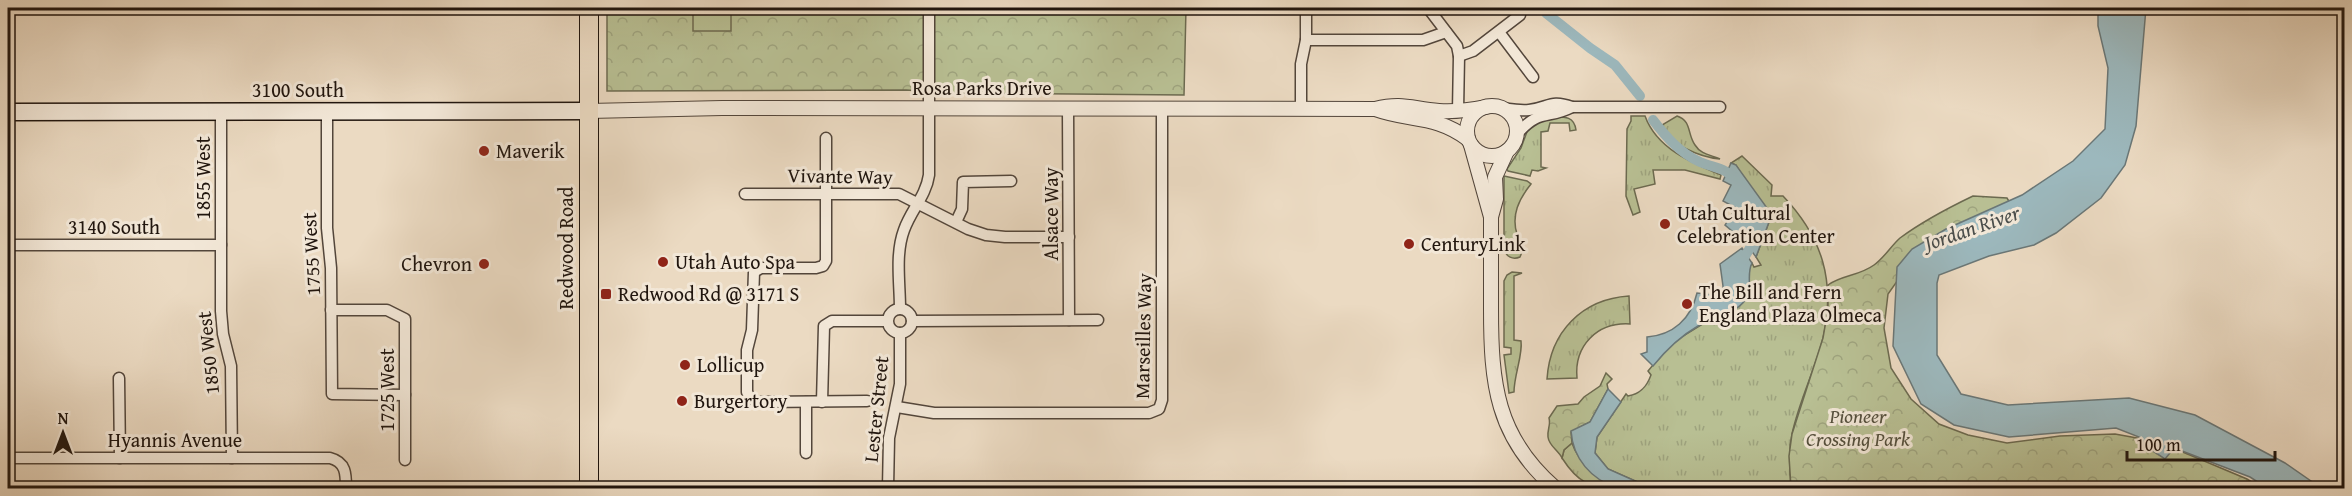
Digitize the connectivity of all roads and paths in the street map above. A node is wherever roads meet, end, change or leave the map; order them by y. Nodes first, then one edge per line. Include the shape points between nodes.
1 (589, 8) edge
2 (929, 8) edge
3 (1306, 8) edge
4 (1428, 8) edge
5 (1520, 15) dead end
6 (1446, 32) junction
7 (1498, 32) junction
8 (1306, 40) junction
9 (1459, 56) junction
10 (1533, 77) dead end
11 (1493, 107) junction
12 (1572, 107) junction
13 (1720, 107) dead end
14 (929, 108) junction
15 (1068, 108) junction
16 (1162, 108) junction
17 (1301, 109) junction
18 (1375, 109) junction
19 (221, 111) junction
20 (327, 111) junction
21 (589, 111) junction
22 (1458, 111) junction
23 (8, 112) edge
24 (1517, 134) junction
25 (826, 138) dead end
26 (1469, 142) junction
27 (1507, 151) junction
28 (1011, 181) dead end
29 (827, 193) junction
30 (745, 194) dead end
31 (919, 203) junction
32 (1491, 217) junction
33 (956, 222) junction
34 (1069, 237) junction
35 (8, 245) edge
36 (221, 245) junction
37 (900, 309) junction
38 (331, 310) junction
39 (1069, 320) junction
40 (1098, 320) dead end
41 (887, 321) junction
42 (912, 321) junction
43 (900, 333) junction
44 (119, 378) dead end
45 (405, 395) junction
46 (867, 401) dead end
47 (806, 402) junction
48 (822, 402) junction
49 (897, 407) junction
50 (806, 453) dead end
51 (8, 458) edge
52 (120, 458) junction
53 (232, 458) junction
54 (405, 460) dead end
55 (346, 489) edge
56 (589, 489) edge
57 (888, 489) edge
58 (1555, 489) edge

1 - 21 main road, Redwood Road
2 - 14 street
3 - 8 street
4 - 6 street
5 - 7 street
6 - 8 street via 1423,40
6 - 9 street via 1457,46
7 - 9 street via 1473,51
7 - 10 street
8 - 17 street via 1301,64
9 - 22 street
11 - 12 street, Rosa Parks Drive via 1532,110 1560,103
11 - 22 street, Rosa Parks Drive
11 - 24 street via 1511,115
11 - 26 street via 1470,119
12 - 13 street, Rosa Parks Drive
12 - 24 street, Rosa Parks Drive via 1536,117
14 - 15 street, Rosa Parks Drive
14 - 21 street, Rosa Parks Drive
14 - 31 street via 929,175
15 - 16 street, Rosa Parks Drive
15 - 34 street, Alsace Way
16 - 17 street, Rosa Parks Drive
16 - 49 street, Marseilles Way via 1159,410 934,413
17 - 18 street, Rosa Parks Drive
18 - 22 street, Rosa Parks Drive via 1394,104
18 - 26 street, Rosa Parks Drive via 1393,116 1446,124
19 - 20 main road, 3100 South
19 - 23 main road, 3100 South
19 - 36 street, 1855 West
20 - 21 main road, 3100 South
20 - 38 street, 1755 West
21 - 56 main road, Redwood Road
24 - 27 street
25 - 29 street
26 - 27 street via 1488,156
26 - 32 street
27 - 32 street via 1495,177 1496,199
28 - 33 street via 963,182 962,209
29 - 30 street, Vivante Way
29 - 31 street, Vivante Way via 899,194
29 - 47 street via 825,264 816,268 761,268 752,275 752,330 747,348 750,398 758,402
31 - 33 street, Vivante Way
31 - 37 street via 902,238
32 - 58 street via 1491,352 1496,392 1518,445
33 - 34 street, Vivante Way via 996,237
34 - 39 street, Alsace Way
35 - 36 street, 3140 South
36 - 53 street, 1850 West via 221,323 231,376
37 - 41 street via 890,313
37 - 42 street via 907,311
38 - 45 street, 1725 West via 387,310 405,319
38 - 45 street, 1755 West via 332,394
39 - 40 street
39 - 42 street
41 - 43 street via 892,330
41 - 48 street via 826,323
42 - 43 street
43 - 49 street, Lester Street
44 - 52 street
45 - 54 street, 1725 West
46 - 48 street
47 - 48 street
47 - 50 street
49 - 57 street, Lester Street via 888,450
51 - 52 street, Hyannis Avenue
52 - 53 street, Hyannis Avenue
53 - 55 street, Hyannis Avenue via 330,458 342,464

